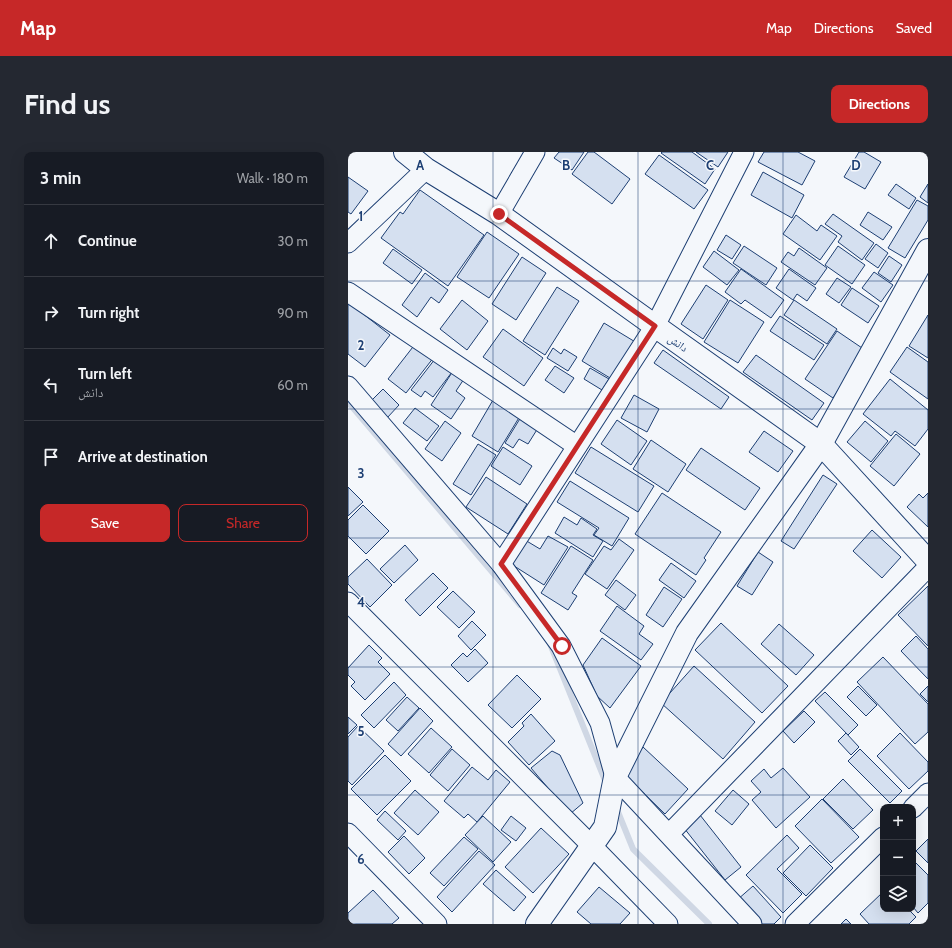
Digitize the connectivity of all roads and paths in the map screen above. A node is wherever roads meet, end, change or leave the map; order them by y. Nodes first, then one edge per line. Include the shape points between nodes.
1 (405, 152) edge
2 (535, 152) edge
3 (744, 152) edge
4 (426, 169) junction
5 (499, 214) junction
6 (348, 243) edge
7 (928, 250) edge
8 (348, 292) edge
9 (655, 326) junction
10 (348, 386) edge
11 (820, 444) junction
12 (577, 446) junction
13 (928, 561) edge
14 (501, 564) junction
15 (928, 567) edge
16 (348, 602) edge
17 (615, 776) junction
18 (928, 793) edge
19 (916, 805) edge
20 (348, 833) edge
21 (668, 834) junction
22 (881, 840) edge
23 (592, 846) junction
24 (437, 924) edge
25 (537, 924) edge
26 (668, 924) edge
27 (752, 924) edge
28 (795, 924) edge

1 - 4 street, دانش
2 - 5 street
3 - 9 street
4 - 5 street, دانش
4 - 6 street
5 - 9 street, دانش
7 - 11 street
8 - 12 street
9 - 11 street, دانش
9 - 12 street
10 - 14 street
11 - 13 street, دانش
11 - 17 street via 687,633
12 - 14 street
14 - 17 street via 562,646 600,723
15 - 21 street
16 - 23 street
17 - 21 street
17 - 23 street via 605,827
18 - 19 street
20 - 24 street
21 - 27 street
22 - 28 street
23 - 25 street
23 - 26 street

